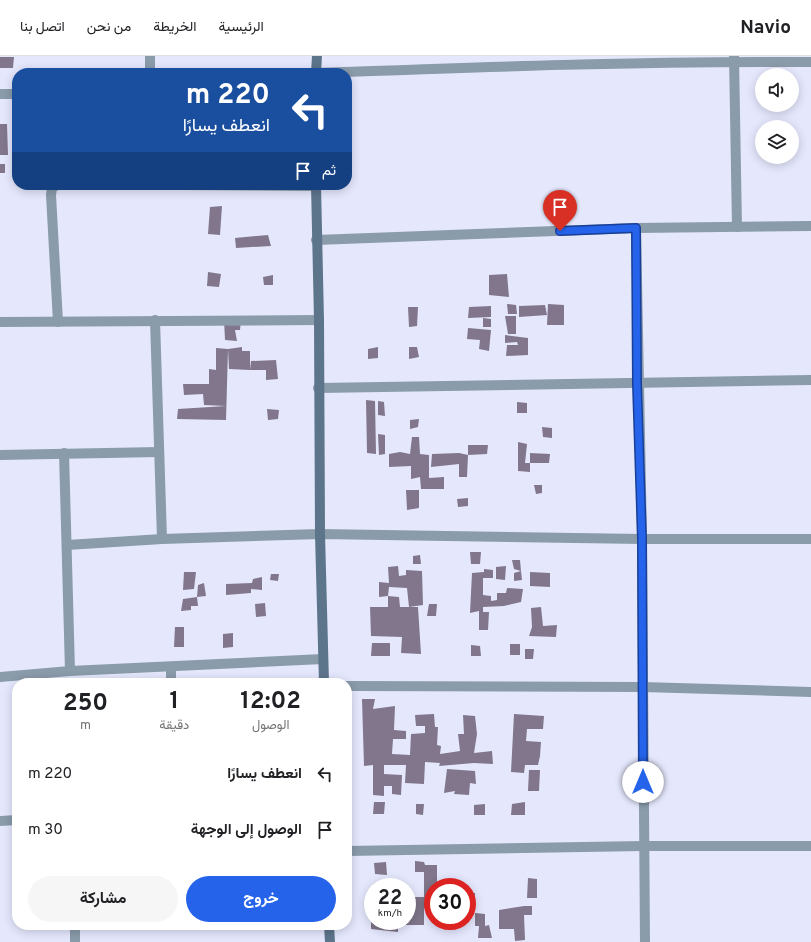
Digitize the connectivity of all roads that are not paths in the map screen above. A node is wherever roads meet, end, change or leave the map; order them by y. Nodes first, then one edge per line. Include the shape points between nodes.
1 (150, 56) edge
2 (317, 56) edge
3 (734, 59) edge
4 (538, 61) edge
5 (811, 62) edge
6 (150, 68) edge
7 (316, 68) edge
8 (352, 71) edge
9 (0, 94) edge
10 (12, 94) edge
11 (52, 190) edge
12 (316, 190) edge
13 (811, 226) edge
14 (737, 227) junction
15 (636, 228) junction
16 (316, 240) junction
17 (155, 320) junction
18 (319, 320) junction
19 (0, 322) edge
20 (58, 322) junction
21 (811, 380) edge
22 (637, 384) junction
23 (318, 388) junction
24 (159, 452) junction
25 (64, 454) junction
26 (0, 455) edge
27 (320, 534) junction
28 (162, 539) junction
29 (642, 539) junction
30 (811, 539) edge
31 (67, 545) junction
32 (323, 659) junction
33 (171, 668) junction
34 (70, 671) junction
35 (0, 677) edge
36 (171, 678) edge
37 (324, 678) edge
38 (352, 686) edge
39 (642, 687) junction
40 (811, 692) edge
41 (12, 820) edge
42 (0, 821) edge
43 (643, 846) junction
44 (811, 846) edge
45 (352, 851) edge
46 (75, 930) edge
47 (330, 930) edge
48 (76, 942) edge
49 (330, 942) edge
50 (645, 942) edge

1 - 6 street
2 - 7 main road
3 - 4 street
3 - 5 street
3 - 14 street
4 - 8 street
9 - 10 street
11 - 20 street
12 - 16 main road
13 - 14 street
14 - 15 street
15 - 16 street
15 - 22 street
16 - 18 main road
17 - 18 street
17 - 20 street
17 - 24 street
18 - 23 main road
19 - 20 street
21 - 22 street
22 - 23 street
22 - 29 street
23 - 27 main road
24 - 25 street
24 - 28 street
25 - 26 street
25 - 31 street
27 - 28 street
27 - 29 street
27 - 32 main road
28 - 31 street
29 - 30 street
29 - 39 street
31 - 34 street
32 - 33 street
32 - 37 main road
33 - 34 street
33 - 36 street
34 - 35 street
38 - 39 street
39 - 40 street
39 - 43 street
41 - 42 street
43 - 44 street
43 - 45 street
43 - 50 street
46 - 48 street
47 - 49 main road

